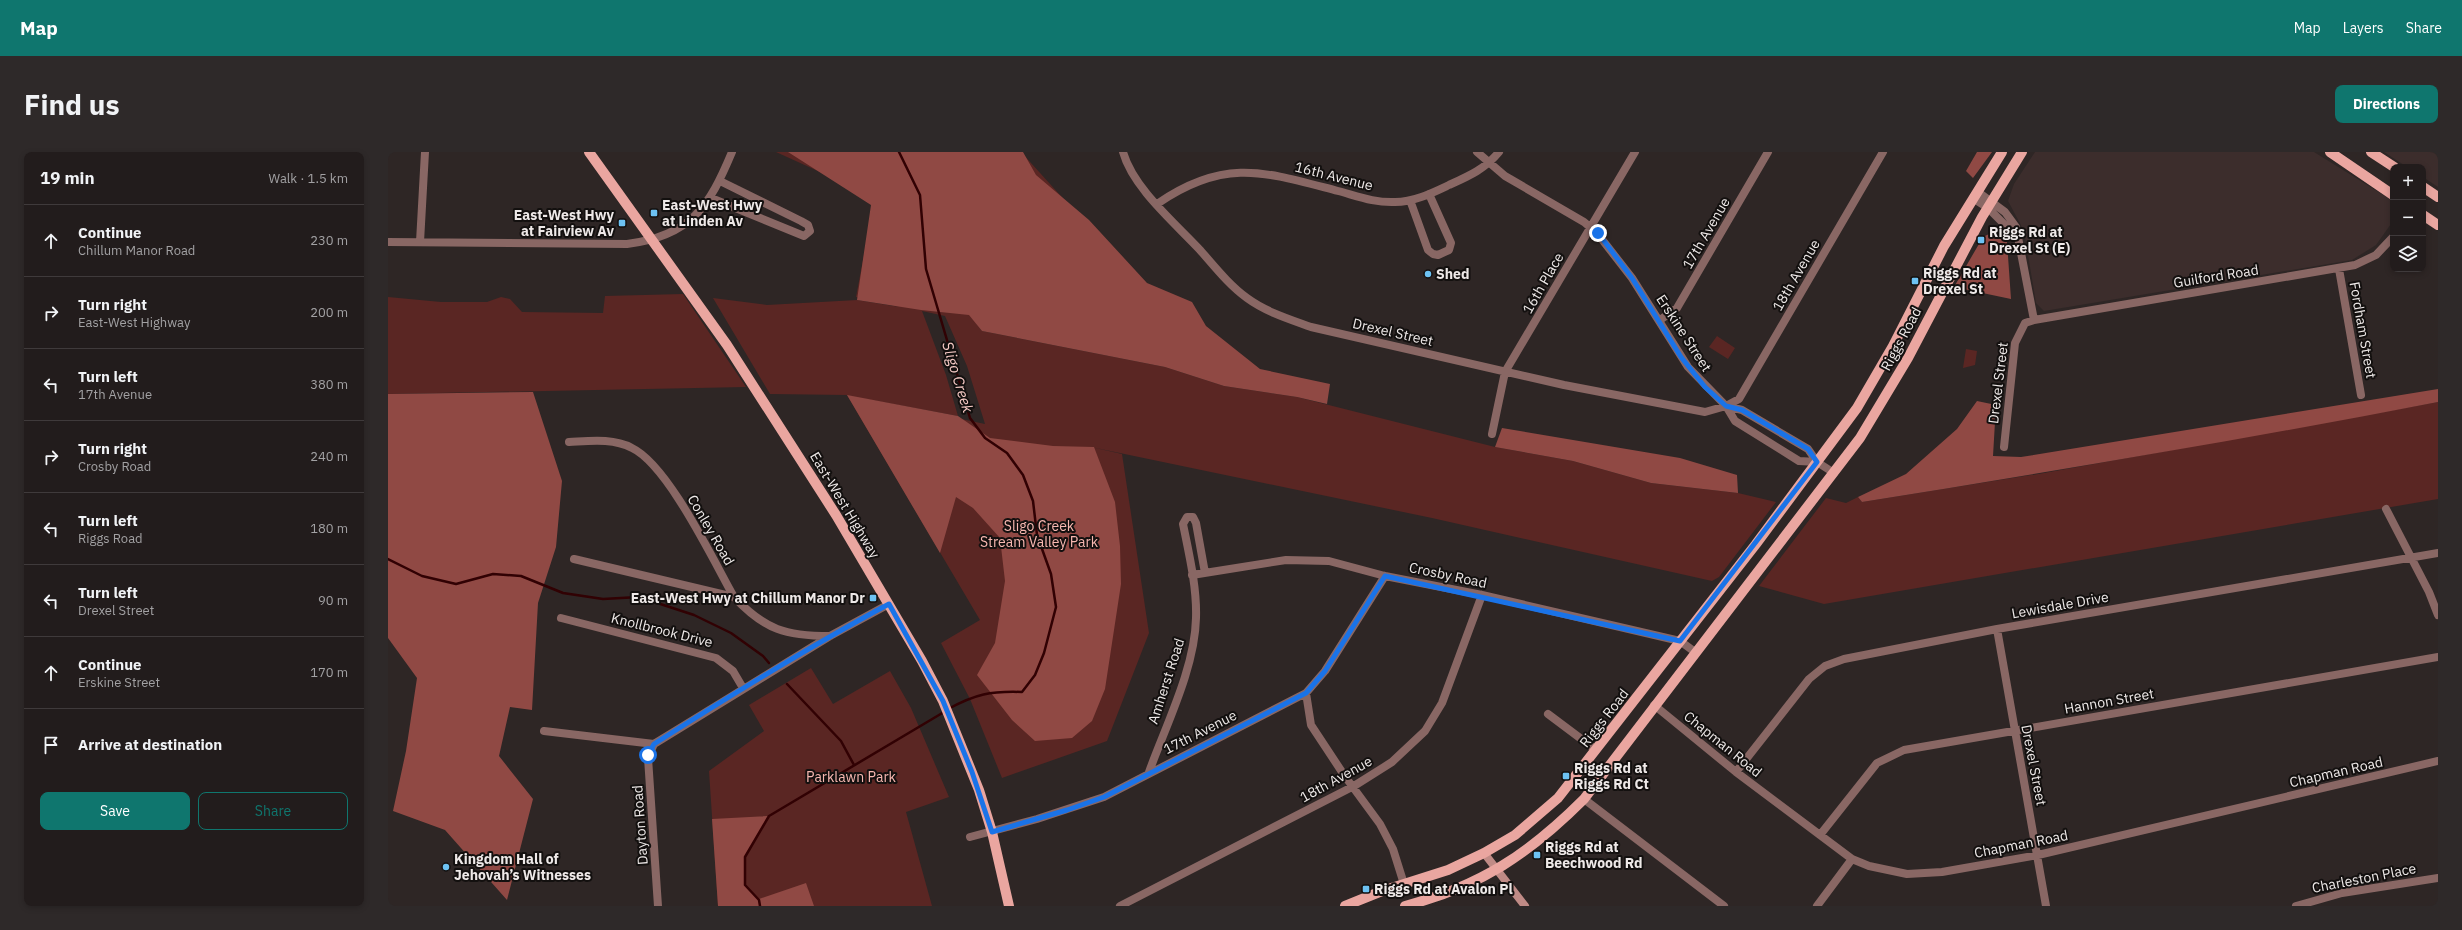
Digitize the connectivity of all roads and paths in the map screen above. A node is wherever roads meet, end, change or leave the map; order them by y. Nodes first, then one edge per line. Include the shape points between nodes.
1 (425, 152) edge
2 (589, 152) edge
3 (732, 152) edge
4 (1123, 152) edge
5 (1477, 152) edge
6 (1499, 152) edge
7 (1635, 152) edge
8 (1768, 152) edge
9 (1883, 152) edge
10 (2002, 152) edge
11 (2022, 152) edge
12 (2330, 152) edge
13 (2371, 152) edge
14 (1490, 164) junction
15 (2390, 164) edge
16 (720, 181) junction
17 (2426, 190) edge
18 (2390, 193) edge
19 (1429, 194) junction
20 (1976, 195) junction
21 (2438, 197) edge
22 (711, 198) junction
23 (1410, 200) junction
24 (1157, 204) junction
25 (1990, 204) junction
26 (2426, 217) edge
27 (2438, 225) edge
28 (1591, 226) junction
29 (651, 239) junction
30 (2390, 240) edge
31 (388, 242) edge
32 (420, 242) junction
33 (2339, 269) junction
34 (1660, 320) junction
35 (2034, 320) junction
36 (1505, 372) junction
37 (2361, 395) dead end
38 (1726, 406) junction
39 (1492, 434) dead end
40 (569, 442) dead end
41 (2004, 447) dead end
42 (1817, 462) junction
43 (1834, 473) junction
44 (2386, 509) dead end
45 (2438, 553) edge
46 (2410, 557) junction
47 (574, 559) dead end
48 (1205, 573) junction
49 (1192, 575) junction
50 (1385, 576) junction
51 (1482, 595) junction
52 (734, 597) junction
53 (889, 604) junction
54 (2438, 615) edge
55 (561, 618) dead end
56 (1997, 629) junction
57 (830, 636) junction
58 (1680, 641) junction
59 (1695, 652) junction
60 (2438, 657) edge
61 (743, 688) junction
62 (1306, 693) junction
63 (1654, 705) junction
64 (1548, 714) dead end
65 (544, 731) dead end
66 (2014, 731) junction
67 (654, 744) junction
68 (1596, 750) junction
69 (2438, 761) edge
70 (1149, 772) junction
71 (1736, 772) junction
72 (1354, 786) junction
73 (1584, 799) junction
74 (992, 832) junction
75 (1820, 835) junction
76 (970, 837) dead end
77 (1484, 853) junction
78 (2038, 856) junction
79 (1852, 859) junction
80 (1496, 871) junction
81 (2438, 878) edge
82 (1404, 884) junction
83 (1132, 903) edge
84 (658, 906) edge
85 (1009, 906) edge
86 (1120, 906) edge
87 (1345, 906) edge
88 (1405, 906) edge
89 (1525, 906) edge
90 (1724, 906) edge
91 (1816, 906) edge
92 (2046, 906) edge
93 (2296, 906) edge

1 - 32 street
2 - 29 main road, East-West Highway
3 - 16 street
4 - 24 street, Drexel Street via 1133,173
5 - 14 street, Erskine Street
6 - 14 street, 16th Avenue
7 - 28 street, 16th Place
8 - 34 street, 17th Avenue via 1677,308
9 - 38 street, 18th Avenue via 1739,399
10 - 20 main road, Riggs Road
11 - 25 main road, Riggs Road
12 - 18 main road
13 - 15 main road
14 - 19 street, 16th Avenue via 1481,171
14 - 28 street, Erskine Street via 1505,176
16 - 22 street
16 - 22 street via 801,221 808,225 810,231 804,236
17 - 21 main road
19 - 23 street, 16th Avenue
19 - 23 street via 1451,243 1445,253 1433,254 1428,250
20 - 25 street
20 - 42 main road, Riggs Road via 1944,246 1893,346 1859,405
22 - 29 street via 680,228
23 - 24 street, 16th Avenue via 1384,202 1284,177 1244,171 1200,180 1177,190
24 - 36 street, Drexel Street via 1230,284 1264,309 1311,326
25 - 35 street via 2016,236
25 - 43 main road, Riggs Road via 1885,399
26 - 27 main road
28 - 34 street, Erskine Street via 1620,261
28 - 36 street, 16th Place
29 - 32 street via 618,244
29 - 53 main road, East-West Highway via 730,350 795,449
30 - 33 street, Guilford Road via 2372,258
31 - 32 street
33 - 35 street, Guilford Road
33 - 37 street, Fordham Street
34 - 38 street, Erskine Street via 1688,367
35 - 41 street, Drexel Street via 2025,323 2015,343
36 - 38 street, Drexel Street via 1705,412
36 - 39 street, 16th Place
38 - 42 street via 1742,410 1808,449
38 - 42 street via 1735,421 1799,461
40 - 52 street, Conley Road via 612,442 631,447 653,462 666,478
42 - 43 street
42 - 58 main road, Riggs Road
43 - 59 main road, Riggs Road
44 - 46 street
45 - 46 street, Lewisdale Drive
46 - 54 street
46 - 56 street, Lewisdale Drive
47 - 52 street
48 - 49 street, Crosby Road
48 - 49 street, Amherst Road via 1196,523 1190,516 1183,524
48 - 50 street, Crosby Road via 1286,560 1314,560 1345,563
49 - 70 street, Amherst Road via 1195,633 1187,667
50 - 51 street, Crosby Road
50 - 62 street, 17th Avenue via 1325,671
51 - 58 street, Crosby Road
51 - 72 street, 18th Avenue via 1447,694 1431,722 1418,739 1392,762
52 - 57 street, Conley Road via 754,616 776,629 805,636
53 - 57 street
53 - 74 main road, East-West Highway via 943,701 979,790
55 - 61 street, Knollbrook Drive via 716,658 733,671
56 - 66 street, Drexel Street
56 - 71 street, Lewisdale Drive via 1844,659 1825,666 1809,678
57 - 61 street
58 - 59 street, Crosby Road
58 - 68 main road, Riggs Road
59 - 63 main road, Riggs Road
60 - 66 street, Hannon Street
61 - 67 street
62 - 70 street, 17th Avenue
62 - 72 street via 1311,724
63 - 71 street, Chapman Road
63 - 73 main road, Riggs Road
64 - 68 street
65 - 67 street
66 - 75 street, Hannon Street via 1904,750 1883,759 1871,770
66 - 78 street, Drexel Street
67 - 84 street, Dayton Road via 648,758
68 - 77 main road, Riggs Road via 1550,806 1515,835
69 - 78 street, Chapman Road
70 - 74 street, 17th Avenue via 1087,803
71 - 75 street, Chapman Road
72 - 82 street via 1386,836
72 - 83 street, 18th Avenue
73 - 80 main road, Riggs Road via 1546,836
73 - 90 street
74 - 76 street, 17th Avenue
74 - 85 main road, East-West Highway
75 - 79 street, Chapman Road
77 - 80 street
77 - 82 main road, Riggs Road via 1448,870
78 - 79 street, Chapman Road via 1922,874 1889,872
78 - 92 street, Drexel Street
79 - 91 street
80 - 88 main road, Riggs Road via 1447,894
80 - 89 street
81 - 93 street, Charleston Place via 2342,893
82 - 87 main road, Riggs Road
83 - 86 street, 18th Avenue

